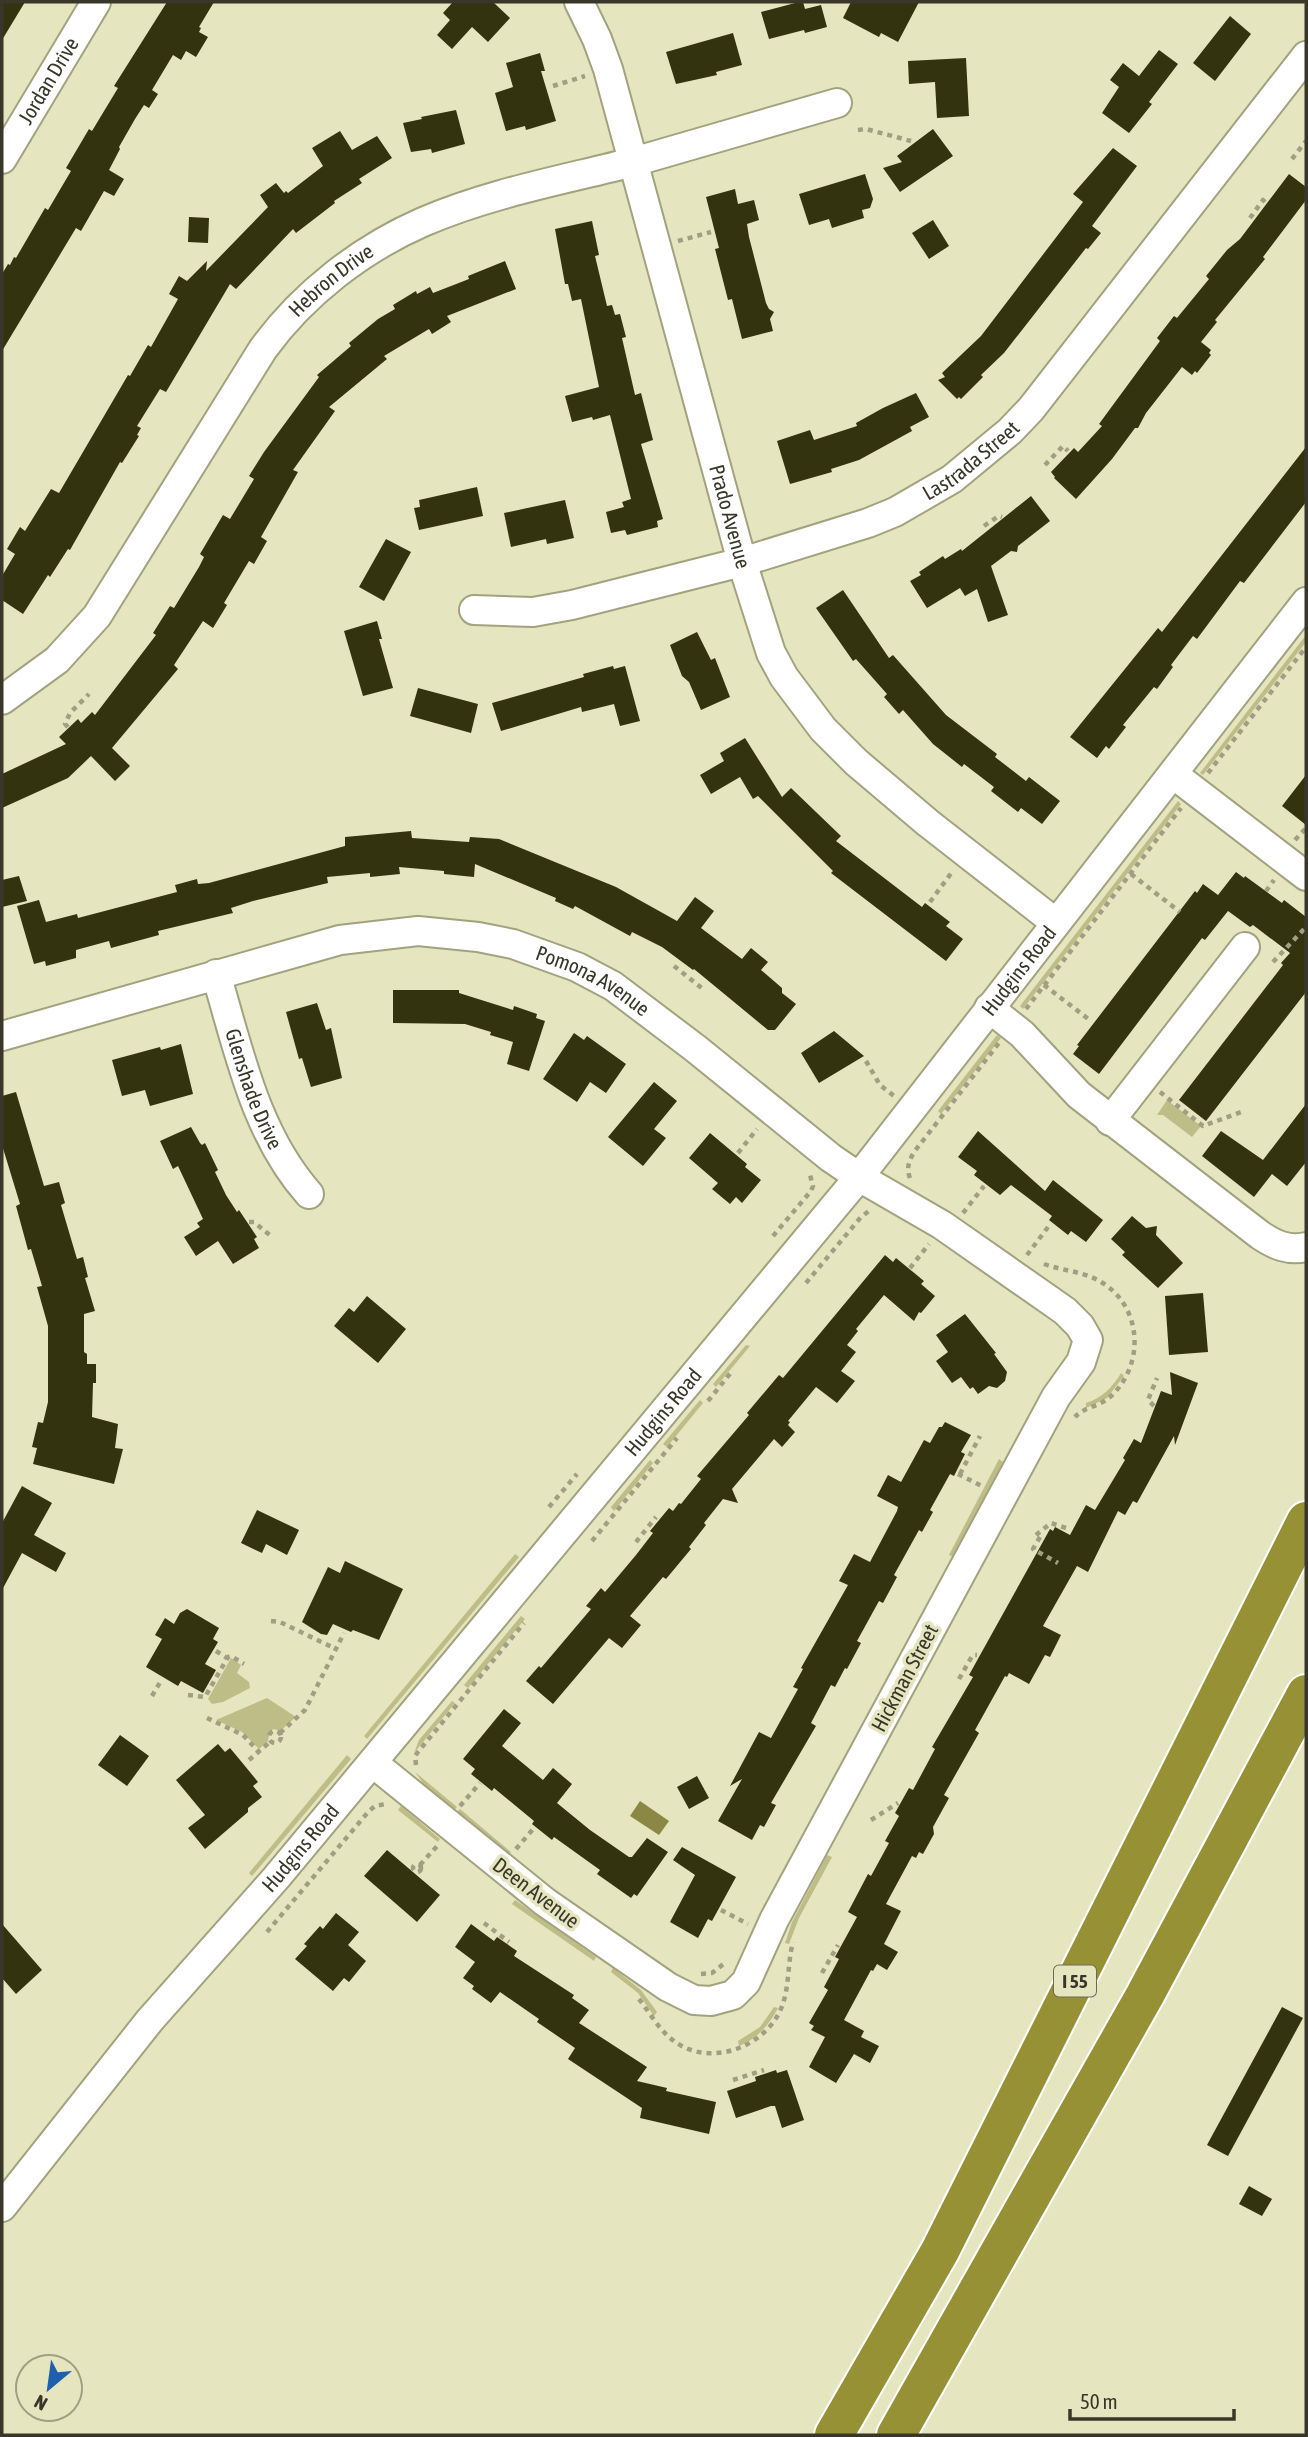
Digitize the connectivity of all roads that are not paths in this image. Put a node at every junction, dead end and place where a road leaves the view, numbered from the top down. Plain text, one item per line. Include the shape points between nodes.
1 (96, 2) edge
2 (579, 2) edge
3 (1306, 57) edge
4 (837, 103) dead end
5 (2, 159) edge
6 (634, 161) junction
7 (742, 562) junction
8 (1306, 602) edge
9 (474, 610) dead end
10 (2, 701) edge
11 (1184, 783) junction
12 (1306, 876) edge
13 (1056, 923) junction
14 (1245, 947) dead end
15 (216, 974) junction
16 (989, 1008) junction
17 (2, 1036) edge
18 (1110, 1121) junction
19 (859, 1177) junction
20 (309, 1194) dead end
21 (1306, 1247) edge
22 (1088, 1340) joint
23 (1306, 1521) edge
24 (1306, 1694) edge
25 (373, 1763) junction
26 (711, 2001) joint
27 (2, 2207) edge
28 (834, 2435) edge
29 (896, 2435) edge

1 - 5 street, Jordan Drive
2 - 6 street, Prado Avenue via 608,69
3 - 7 street, Lastrada Street via 1010,431 952,479 895,512
4 - 6 street, Hebron Drive
6 - 7 street, Prado Avenue
6 - 10 street, Hebron Drive via 477,202 421,222 358,257 313,293 262,349 96,616 57,660
7 - 9 street, Lastrada Street via 545,611
7 - 13 street, Prado Avenue via 771,653 823,729 856,762
8 - 11 street, Hudgins Road
11 - 12 street
11 - 13 street, Hudgins Road
13 - 16 street, Hudgins Road
14 - 18 street
15 - 17 street, Pomona Avenue
15 - 19 street, Pomona Avenue via 320,944 379,934 447,933 513,944 577,967 613,986
15 - 20 street, Glenshade Drive via 257,1108 277,1151
16 - 18 street
16 - 19 street, Hudgins Road
18 - 21 street via 1270,1242 1292,1249
19 - 22 street, Pomona Avenue via 957,1223 1065,1311
19 - 25 street, Hudgins Road
22 - 26 street, Hickman Street via 1081,1362 1056,1397 774,1920 746,1982 733,1995
23 - 28 highway, I 55 via 940,2250
24 - 29 highway via 1145,1995
25 - 26 street, Deen Avenue via 569,1919 674,1991
25 - 27 street, Hudgins Road via 150,2020

